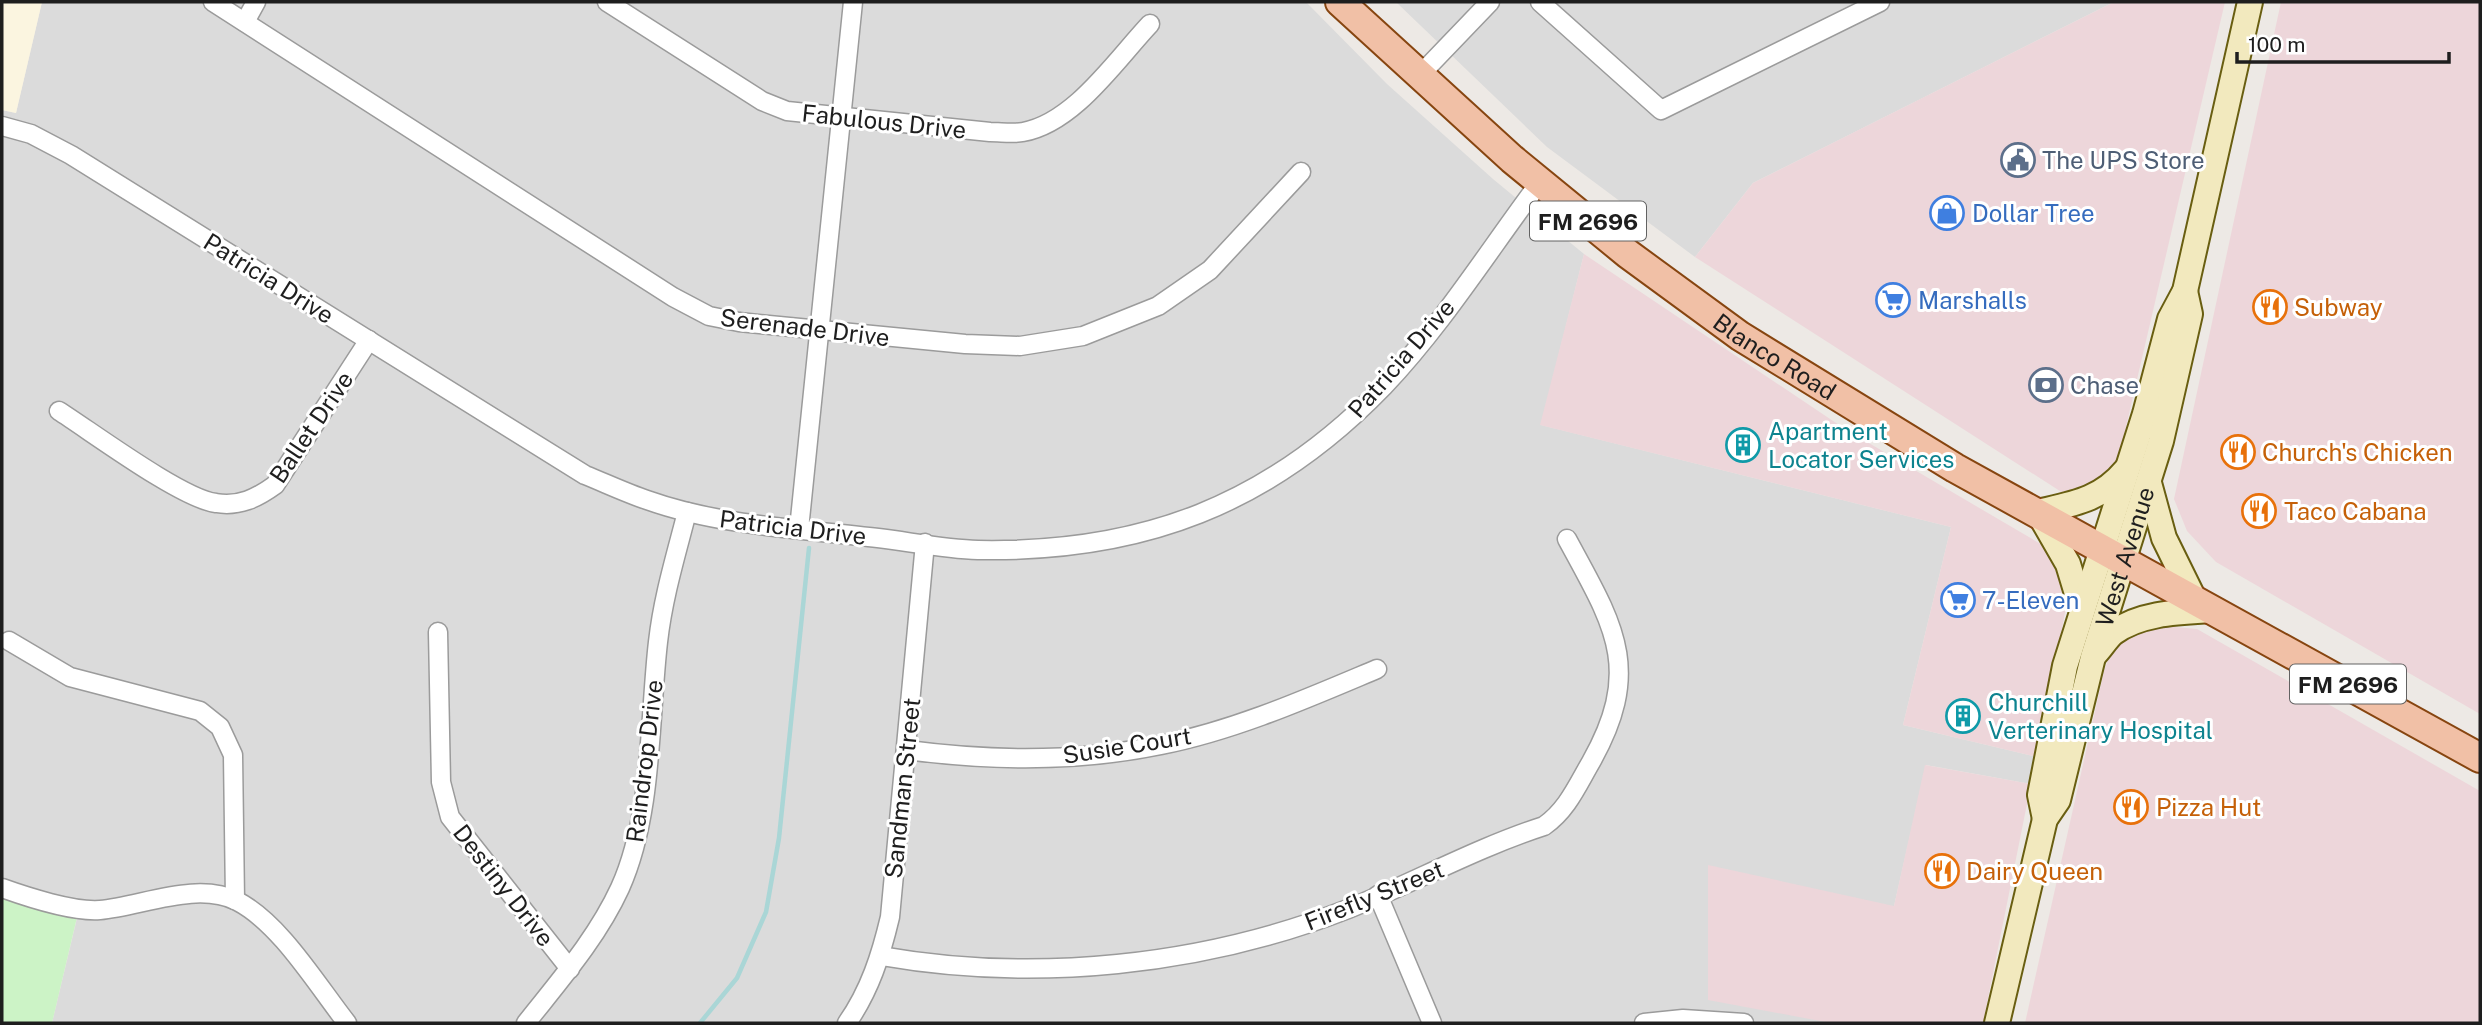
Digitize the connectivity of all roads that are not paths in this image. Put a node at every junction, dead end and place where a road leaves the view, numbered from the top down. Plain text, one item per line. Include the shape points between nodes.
1 (214, 2) edge
2 (256, 2) edge
3 (607, 2) edge
4 (853, 2) edge
5 (1340, 2) edge
6 (1490, 2) edge
7 (1540, 2) edge
8 (1880, 2) edge
9 (2250, 2) edge
10 (245, 22) junction
11 (1150, 24) dead end
12 (1419, 76) junction
13 (841, 117) junction
14 (2, 126) edge
15 (1301, 172) dead end
16 (1540, 182) junction
17 (817, 329) junction
18 (369, 340) junction
19 (59, 411) dead end
20 (2138, 474) junction
21 (687, 512) junction
22 (2038, 512) junction
23 (800, 529) junction
24 (1567, 539) dead end
25 (925, 543) junction
26 (2112, 553) junction
27 (2205, 605) junction
28 (2081, 607) junction
29 (438, 632) dead end
30 (9, 641) dead end
31 (2093, 657) junction
32 (1377, 669) dead end
33 (907, 751) junction
34 (2480, 758) edge
35 (2045, 819) junction
36 (2, 888) edge
37 (1378, 895) junction
38 (235, 900) junction
39 (881, 956) junction
40 (570, 968) junction
41 (347, 1023) edge
42 (526, 1023) edge
43 (847, 1023) edge
44 (1432, 1023) edge
45 (1644, 1023) edge
46 (1744, 1023) edge
47 (1997, 1023) edge

1 - 10 street, Serenade Drive
2 - 10 street
3 - 13 street, Fabulous Drive via 762,101 787,111
4 - 13 street
5 - 12 main road, Blanco Road / FM 2696
6 - 12 street
7 - 8 street via 1661,110
9 - 20 main road, West Avenue via 2185,291 2170,319
10 - 17 street, Serenade Drive via 673,297 709,316
11 - 13 street, Fabulous Drive via 1076,104 1042,127 990,132
12 - 16 main road, Blanco Road / FM 2696
13 - 17 street
14 - 18 street, Patricia Drive via 62,149
15 - 17 street, Serenade Drive via 1210,270 1158,306 1083,336 1020,346
16 - 22 main road, Blanco Road / FM 2696 via 1740,336
16 - 25 street, Patricia Drive via 1384,386 1312,451 1231,502 1138,535 1079,546 977,550
17 - 23 street
18 - 19 street, Ballet Drive via 275,485 257,498 236,504 214,503 186,492
18 - 21 street, Patricia Drive via 585,475
20 - 22 main road via 2099,496
20 - 26 main road, West Avenue
20 - 27 main road via 2164,538
21 - 23 street, Patricia Drive
21 - 40 street, Raindrop Drive via 658,640 638,833 620,887
22 - 26 main road, Blanco Road / FM 2696
22 - 28 main road via 2068,564
23 - 25 street, Patricia Drive
24 - 37 street, Firefly Street via 1609,618 1617,645 1618,693 1604,739 1567,805 1550,822
25 - 33 street, Sandman Street
26 - 27 main road, Blanco Road / FM 2696
26 - 28 main road, West Avenue
26 - 31 main road, West Avenue
27 - 31 main road via 2139,621 2113,633
27 - 34 main road, Blanco Road / FM 2696
28 - 35 main road, West Avenue via 2040,795
29 - 40 street, Destiny Drive via 441,782 450,817
30 - 38 street via 70,677 200,711 220,727 233,755
31 - 35 main road, West Avenue via 2058,800
32 - 33 street, Susie Court via 1241,723 1163,745 1057,757
33 - 39 street, Sandman Street via 890,917
35 - 47 main road, West Avenue
36 - 38 street via 88,910 177,896
37 - 39 street, Firefly Street via 1312,922 1223,947 1132,962 1061,968 922,963
37 - 44 street
38 - 41 street via 276,933
39 - 43 street, Sandman Street
40 - 42 street, Raindrop Drive
45 - 46 street via 1683,1019

